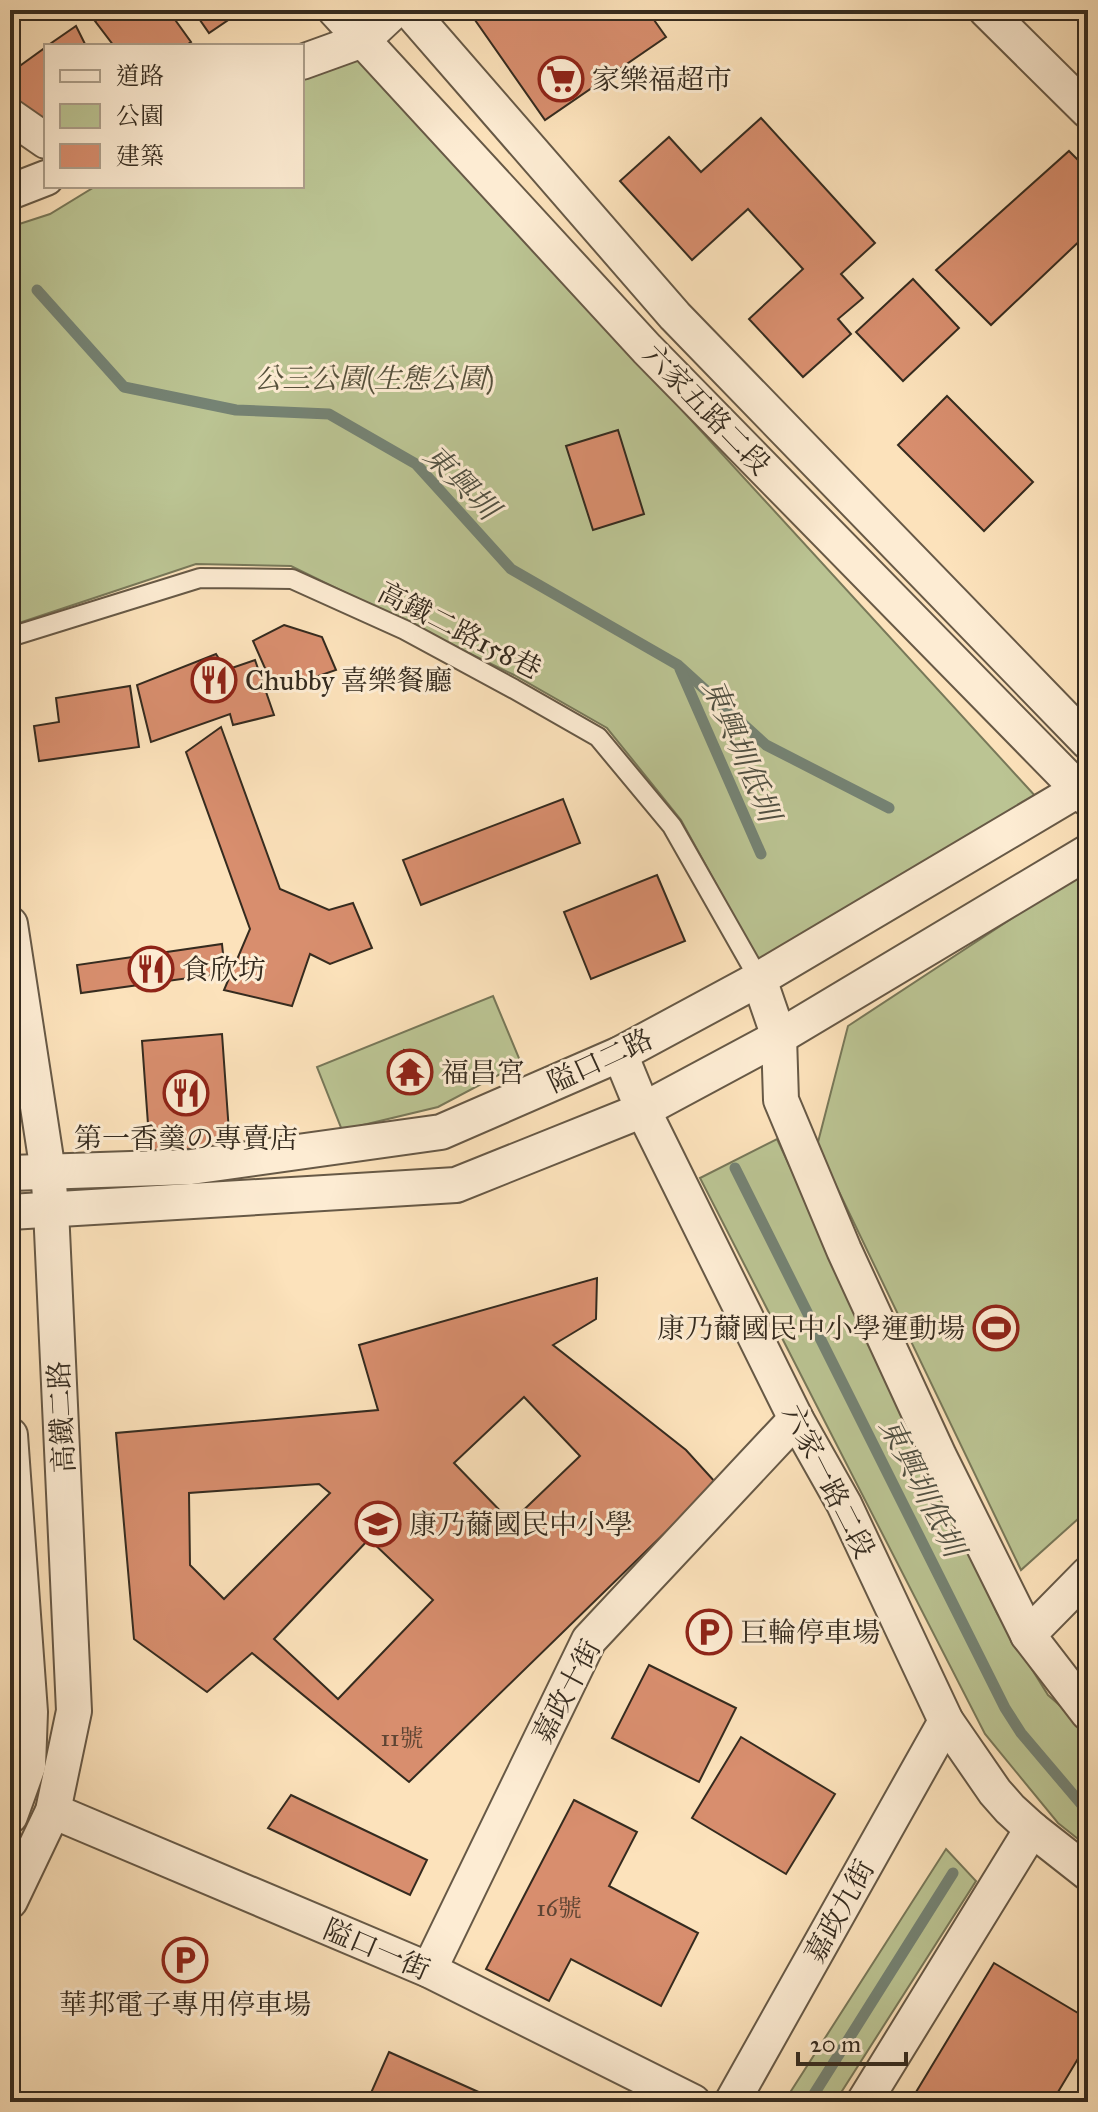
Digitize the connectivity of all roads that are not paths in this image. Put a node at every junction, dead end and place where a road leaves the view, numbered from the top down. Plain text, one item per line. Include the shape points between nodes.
1 (335, 10) edge
2 (395, 10) edge
3 (409, 10) edge
4 (986, 10) edge
5 (363, 40) junction
6 (304, 61) edge
7 (1088, 111) edge
8 (10, 116) edge
9 (44, 140) edge
10 (44, 179) edge
11 (10, 192) edge
12 (10, 637) edge
13 (1088, 742) edge
14 (1085, 791) edge
15 (1088, 852) edge
16 (10, 924) edge
17 (759, 979) junction
18 (779, 1037) junction
19 (620, 1054) junction
20 (643, 1110) junction
21 (48, 1172) junction
22 (10, 1173) edge
23 (51, 1209) junction
24 (10, 1212) edge
25 (796, 1419) junction
26 (10, 1435) edge
27 (1088, 1574) edge
28 (1028, 1635) junction
29 (1088, 1713) edge
30 (946, 1721) junction
31 (53, 1811) junction
32 (10, 1814) edge
33 (1032, 1829) junction
34 (1088, 1873) edge
35 (10, 1901) edge
36 (429, 1970) junction
37 (693, 2102) edge
38 (732, 2102) edge
39 (864, 2102) edge

1 - 5 street, 六家五路二段
2 - 5 street
3 - 13 street, 六家五路二段 via 675,316
4 - 7 street
5 - 6 street
5 - 14 street, 六家五路二段 via 647,349
8 - 9 street
10 - 11 street
12 - 17 lane, 高鐵二路158巷 via 200,578 292,579 405,630 598,737 672,826
14 - 17 street, 隘口二路
15 - 18 street
16 - 21 street, 高鐵二路
17 - 18 street
17 - 19 street, 隘口二路
18 - 20 street
18 - 28 street via 786,1113 907,1387
19 - 20 street, 六家一路二段
19 - 21 street, 隘口二路 via 441,1132 191,1167
20 - 23 street via 456,1185
20 - 25 street, 六家一路二段
21 - 22 street, 隘口二路
21 - 23 street, 高鐵二路
23 - 24 street
23 - 31 street, 高鐵二路 via 74,1711
25 - 30 street, 六家一路二段 via 844,1504
25 - 36 street, 嘉政十街 via 589,1640
26 - 32 street, 高鐵二路 via 30,1712 28,1766
27 - 28 street
28 - 29 street
30 - 33 street, 六家一路二段 via 995,1792
30 - 38 street, 嘉政九街
31 - 35 street, 高鐵二路
31 - 36 street, 隘口一街
33 - 34 street, 六家一路二段
33 - 39 street
36 - 37 street, 隘口一街

